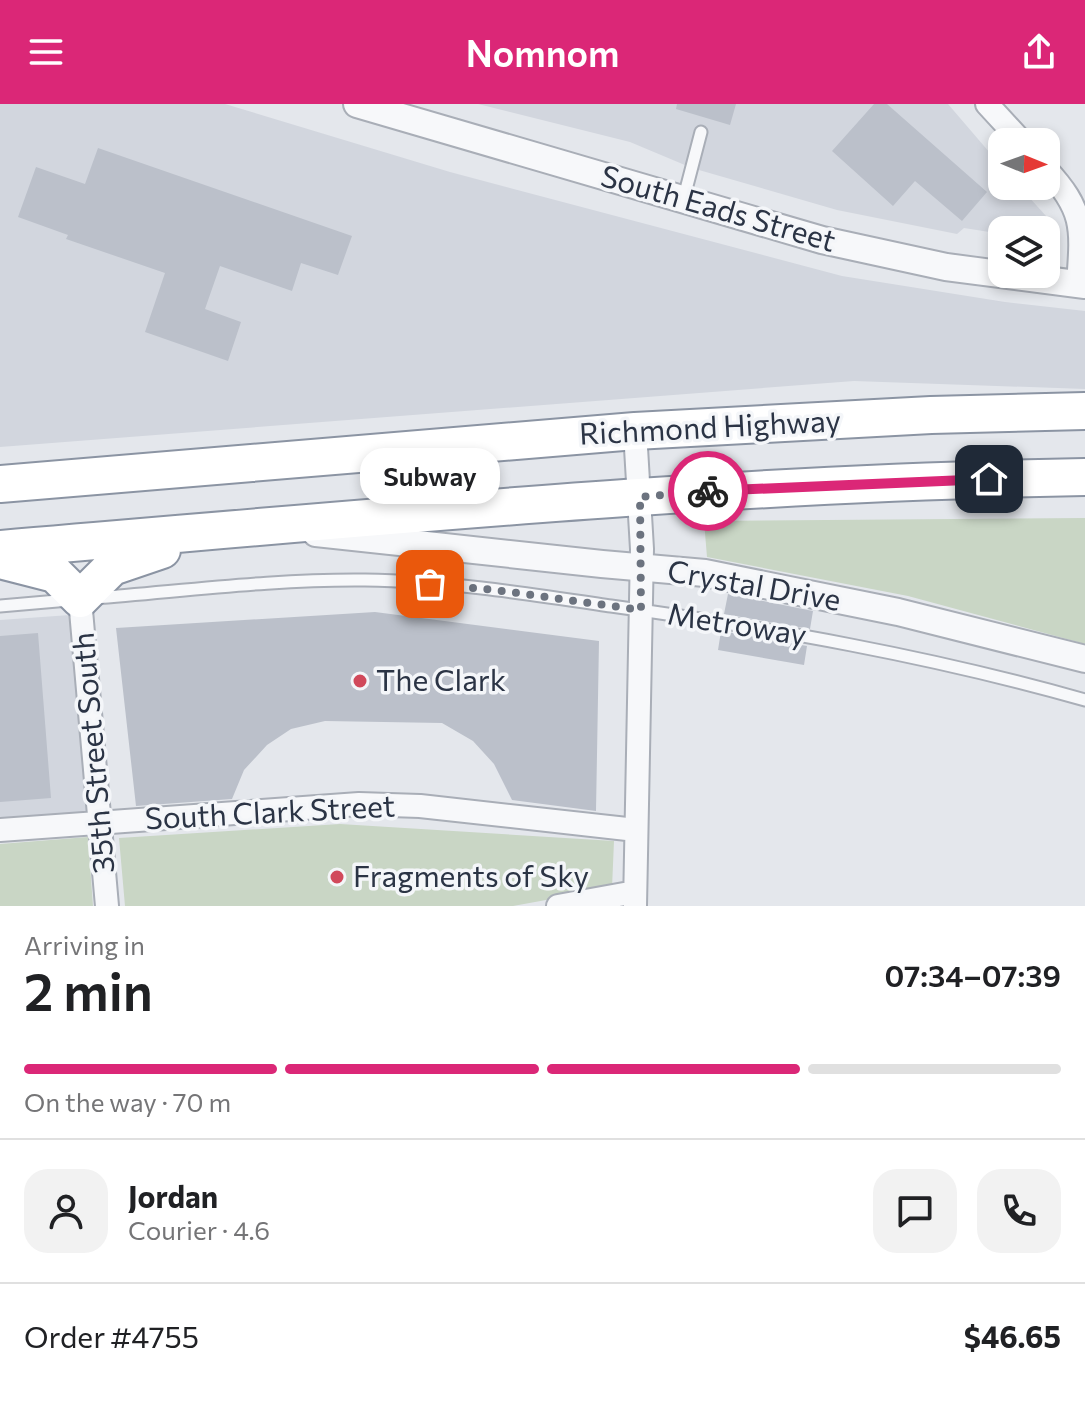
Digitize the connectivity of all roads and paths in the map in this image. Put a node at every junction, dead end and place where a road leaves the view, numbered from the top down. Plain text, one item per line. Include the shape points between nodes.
1 (357, 104) edge
2 (987, 104) edge
3 (1009, 128) edge
4 (701, 132) dead end
5 (1060, 186) edge
6 (683, 201) junction
7 (1081, 284) edge
8 (1085, 411) edge
9 (635, 431) junction
10 (1085, 477) edge
11 (0, 484) edge
12 (640, 497) junction
13 (275, 527) junction
14 (216, 532) junction
15 (0, 549) edge
16 (0, 560) edge
17 (641, 568) junction
18 (80, 599) junction
19 (0, 606) edge
20 (641, 610) junction
21 (1085, 659) edge
22 (1085, 700) edge
23 (100, 822) junction
24 (0, 830) edge
25 (636, 830) junction
26 (635, 899) edge
27 (107, 906) edge
28 (558, 906) edge

1 - 6 street, South Eads Street
2 - 3 street
4 - 6 lane
5 - 7 street via 1081,230
6 - 7 street, South Eads Street via 908,260
8 - 9 highway, Richmond Highway
9 - 11 highway, Richmond Highway
9 - 12 street
10 - 12 highway
12 - 13 highway
12 - 17 street
13 - 14 highway
13 - 17 street, Crystal Drive
14 - 15 highway
14 - 18 highway via 112,567
16 - 18 highway via 55,574
17 - 20 street
17 - 21 street, Crystal Drive via 705,573 811,594
18 - 19 lane, Metroway
18 - 20 lane, Metroway via 367,580
18 - 23 street, 35th Street South
20 - 22 lane, Metroway via 847,643
20 - 25 street
23 - 24 street, South Clark Street
23 - 25 street, South Clark Street via 359,804
23 - 27 street, 35th Street South
25 - 26 street
26 - 28 street

